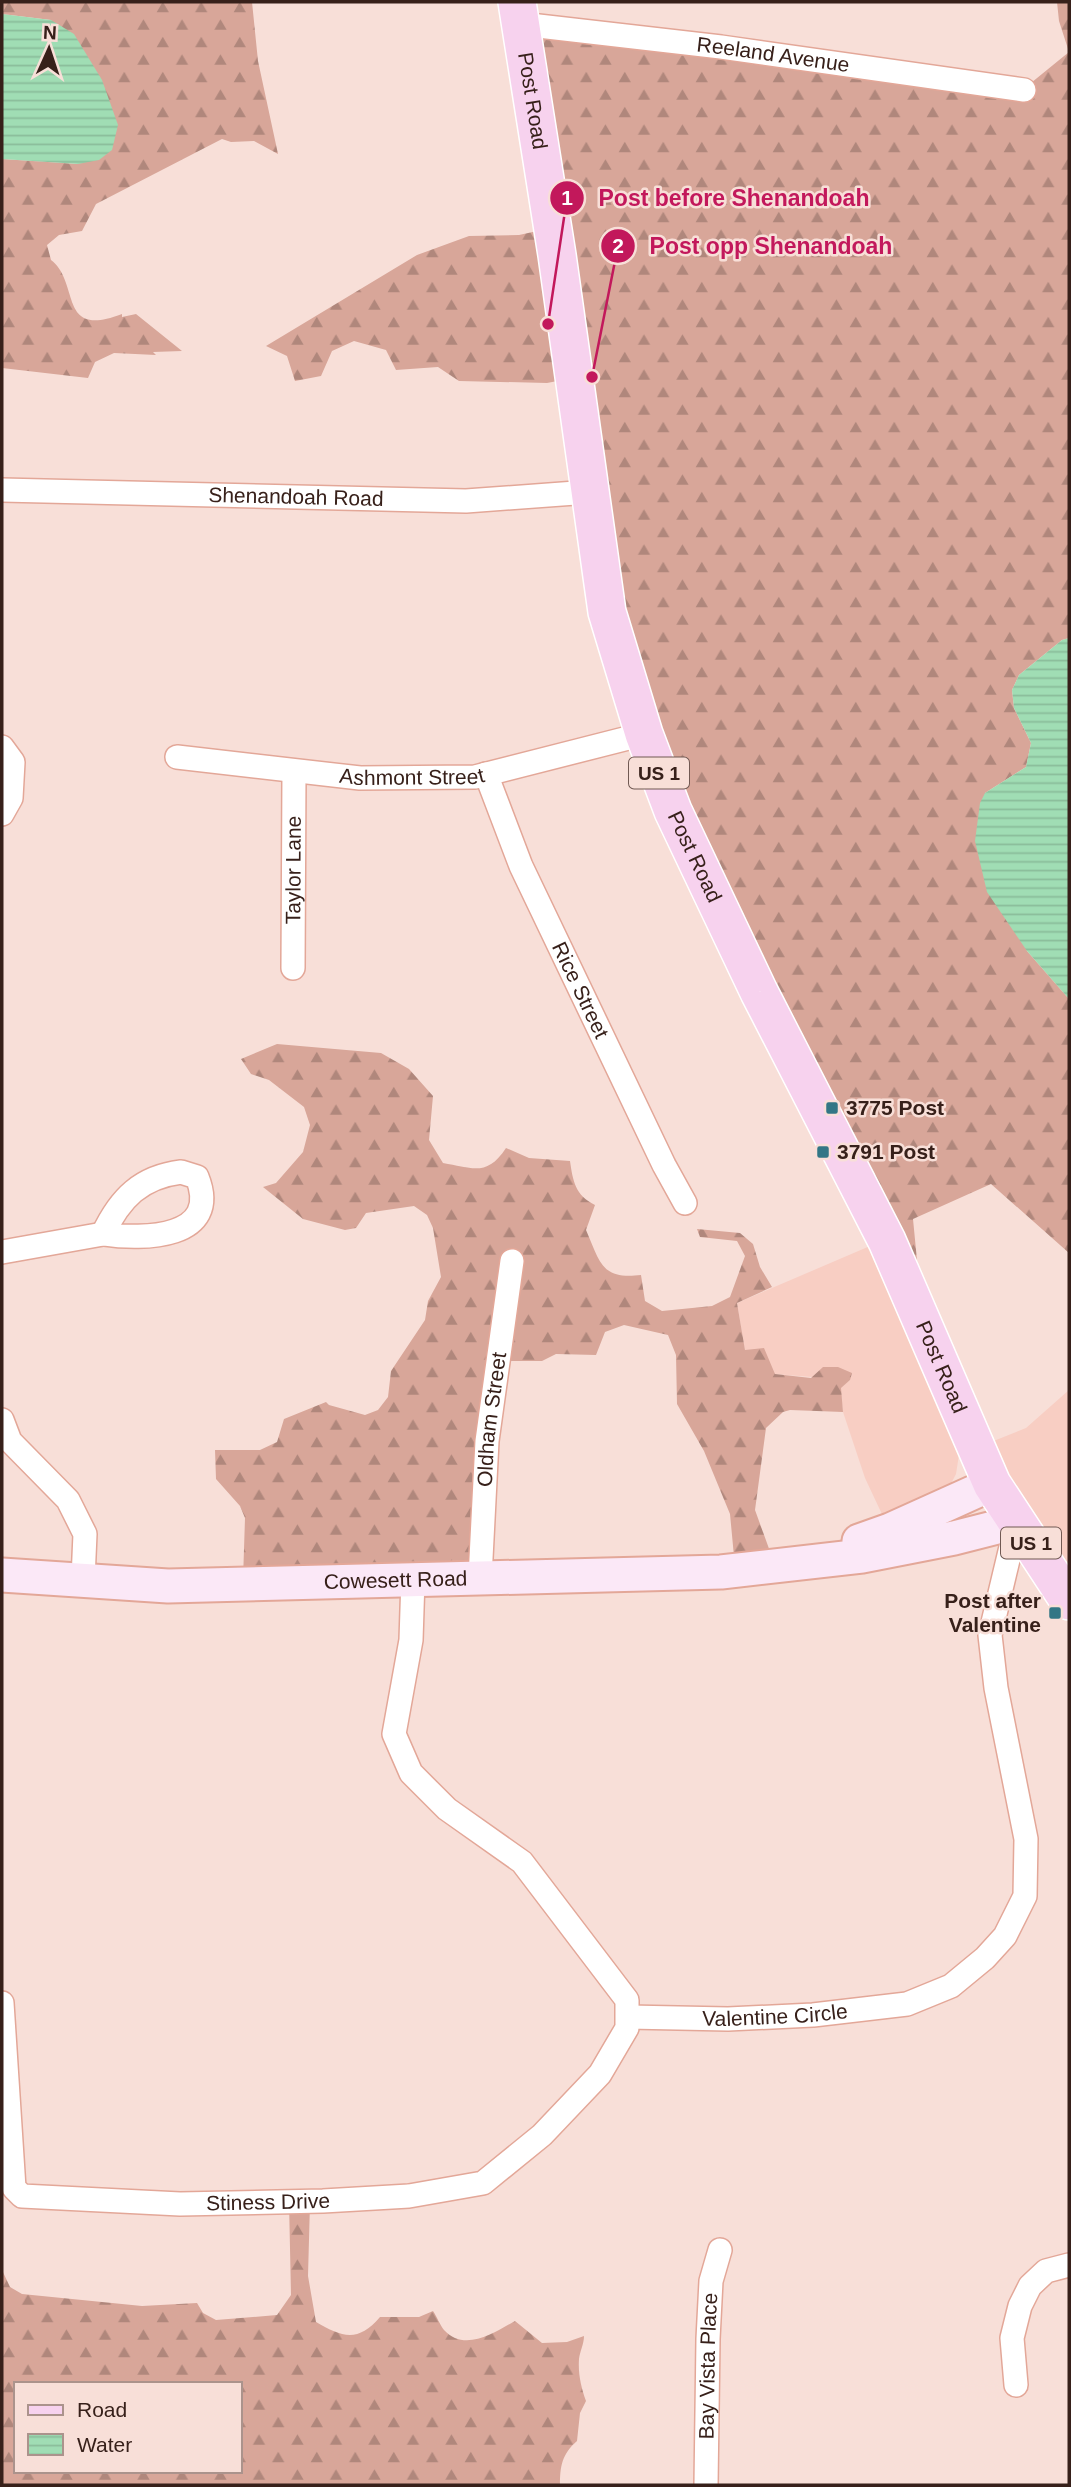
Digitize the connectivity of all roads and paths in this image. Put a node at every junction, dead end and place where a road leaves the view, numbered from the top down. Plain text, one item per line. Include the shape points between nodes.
1 (519, 13) edge
2 (1024, 90) dead end
3 (2, 490) edge
4 (589, 492) junction
5 (644, 734) junction
6 (2, 747) edge
7 (177, 757) dead end
8 (294, 772) junction
9 (486, 774) junction
10 (2, 814) edge
11 (293, 968) dead end
12 (685, 1203) dead end
13 (103, 1234) dead end
14 (2, 1252) edge
15 (512, 1261) dead end
16 (2, 1420) edge
17 (992, 1484) junction
18 (1017, 1522) junction
19 (788, 1566) junction
20 (2, 1575) edge
21 (480, 1577) junction
22 (83, 1579) junction
23 (413, 1579) junction
24 (1069, 1601) edge
25 (2, 2003) edge
26 (628, 2017) junction
27 (720, 2250) dead end
28 (1069, 2265) edge
29 (1016, 2385) dead end
30 (706, 2485) edge

1 - 2 street, Reeland Avenue
1 - 4 main road, Post Road / US 1
3 - 4 street, Shenandoah Road via 466,501
4 - 5 main road, Post Road / US 1 via 607,612
5 - 9 street, Ashmont Street
5 - 17 main road, Post Road / US 1 via 673,811 759,992 887,1241
6 - 10 street via 13,762 12,798
7 - 8 street, Ashmont Street
8 - 9 street, Ashmont Street via 360,778
8 - 11 street, Taylor Lane
9 - 12 street, Rice Street via 520,866
13 - 14 street
15 - 21 street, Oldham Street via 487,1441
16 - 22 street via 10,1441 68,1500 85,1534
17 - 18 main road, Post Road / US 1
17 - 19 main road, Cowesett Road via 890,1530
18 - 19 main road, Cowesett Road via 862,1556
18 - 24 main road, Post Road / US 1
18 - 26 street, Valentine Circle via 990,1634 1026,1839 1025,1896 1005,1936 951,1986 908,2004 728,2019
19 - 21 main road, Cowesett Road via 720,1572
20 - 22 main road, Cowesett Road
21 - 23 main road, Cowesett Road
22 - 23 main road, Cowesett Road via 168,1586
23 - 26 street via 411,1640 394,1734 411,1773 447,1809 522,1862 608,1973 626,2000
25 - 26 street, Stiness Drive via 14,2188 22,2196 180,2204 409,2196 483,2183 542,2135 600,2074 627,2028
27 - 30 street, Bay Vista Place via 711,2281
28 - 29 street via 1046,2272 1020,2306 1012,2338

